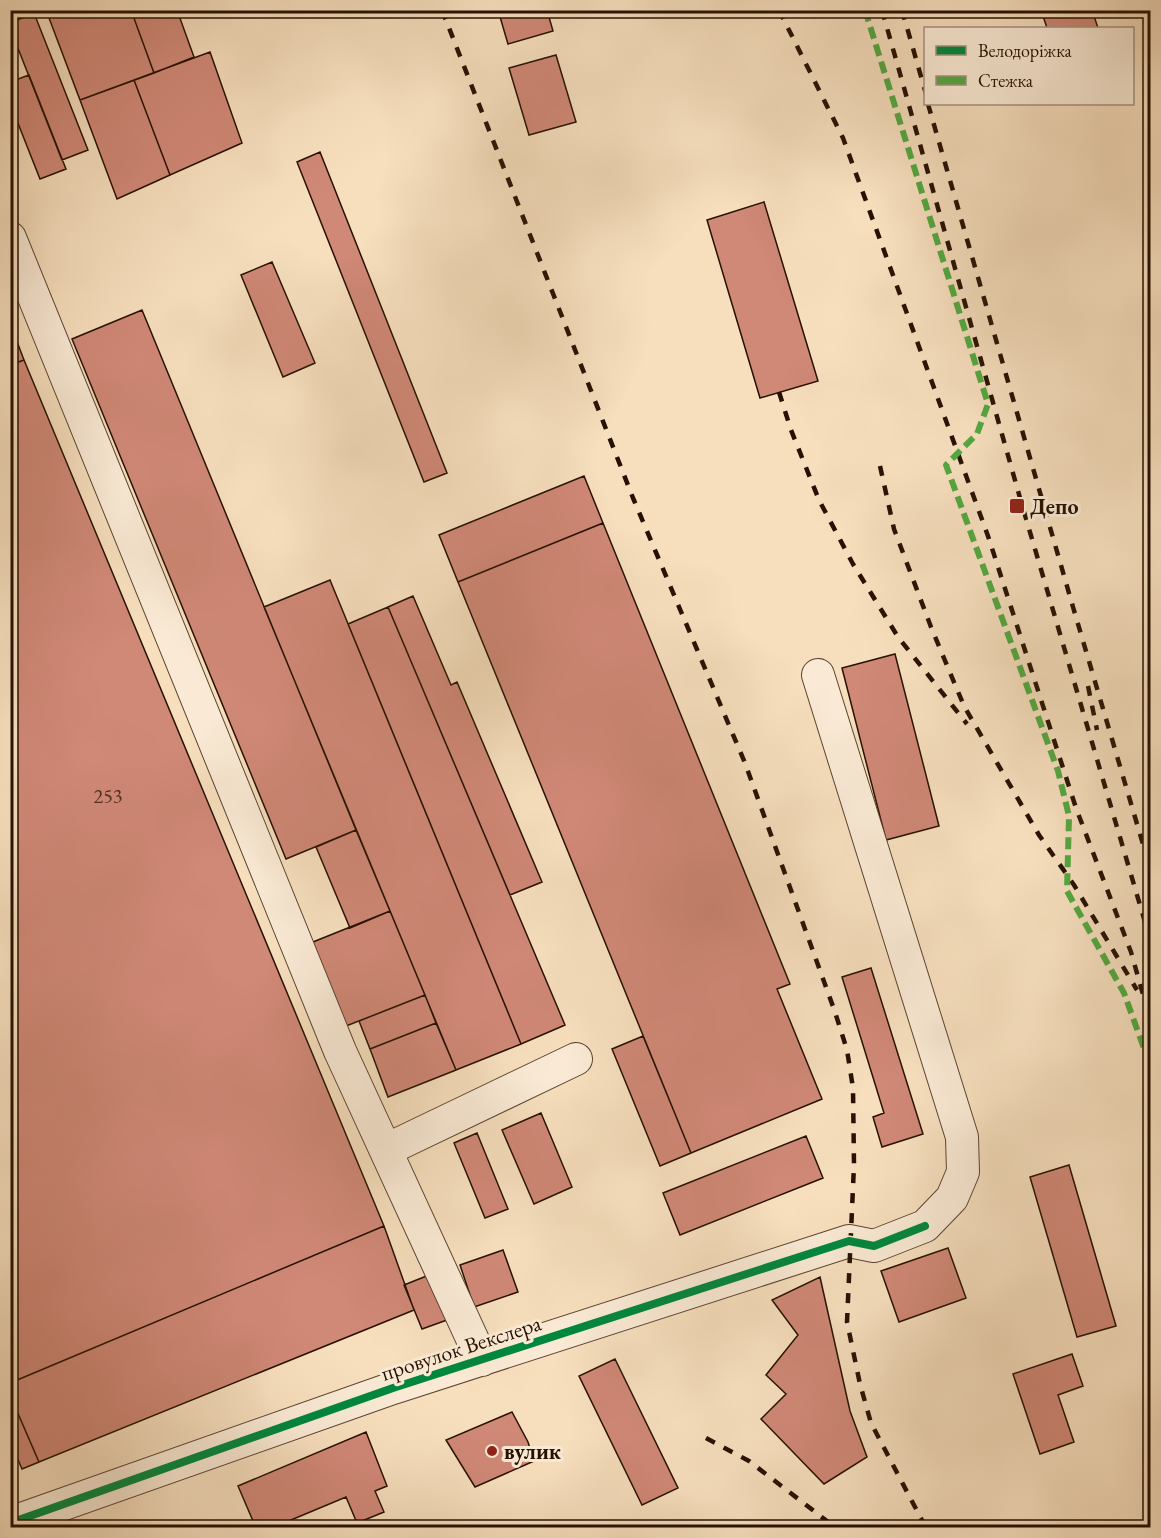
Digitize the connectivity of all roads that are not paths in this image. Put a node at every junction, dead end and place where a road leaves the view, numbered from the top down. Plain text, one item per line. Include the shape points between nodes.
1 (10, 238) edge
2 (818, 675) dead end
3 (576, 1059) dead end
4 (386, 1150) junction
5 (482, 1360) junction
6 (10, 1523) edge

1 - 4 street via 340,1050
2 - 5 street, провулок Векслера via 962,1137 963,1172 952,1198 925,1226 874,1246 849,1241
3 - 4 street
4 - 5 street
5 - 6 street, провулок Векслера

